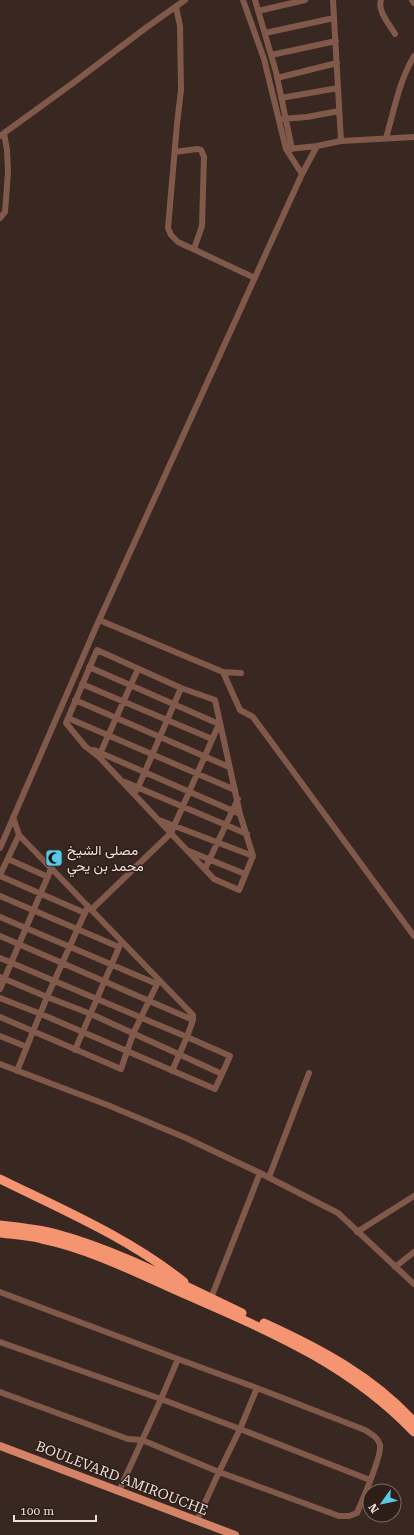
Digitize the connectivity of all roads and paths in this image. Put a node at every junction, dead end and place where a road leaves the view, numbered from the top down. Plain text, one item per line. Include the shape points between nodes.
1 (186, 0) edge
2 (242, 0) edge
3 (255, 0) edge
4 (305, 0) edge
5 (334, 0) edge
6 (381, 0) edge
7 (412, 0) edge
8 (414, 3) edge
9 (176, 7) junction
10 (258, 11) junction
11 (334, 18) junction
12 (265, 33) junction
13 (395, 34) dead end
14 (336, 41) junction
15 (271, 55) junction
16 (414, 56) edge
17 (337, 63) junction
18 (277, 78) junction
19 (338, 88) junction
20 (281, 98) junction
21 (339, 111) junction
22 (278, 119) junction
23 (286, 119) junction
24 (2, 134) edge
25 (414, 137) edge
26 (386, 138) junction
27 (341, 141) junction
28 (317, 146) junction
29 (289, 149) junction
30 (175, 152) junction
31 (302, 174) junction
32 (0, 218) edge
33 (194, 250) junction
34 (255, 278) junction
35 (99, 620) junction
36 (89, 667) junction
37 (138, 669) junction
38 (223, 672) junction
39 (241, 673) dead end
40 (82, 684) junction
41 (131, 686) junction
42 (181, 688) junction
43 (75, 700) junction
44 (123, 702) junction
45 (174, 705) junction
46 (68, 718) junction
47 (116, 718) junction
48 (167, 720) junction
49 (219, 724) junction
50 (108, 736) junction
51 (160, 737) junction
52 (212, 739) junction
53 (100, 755) junction
54 (153, 755) junction
55 (204, 756) junction
56 (229, 766) junction
57 (145, 772) junction
58 (197, 774) junction
59 (121, 781) junction
60 (138, 788) junction
61 (235, 790) junction
62 (189, 792) junction
63 (135, 795) junction
64 (238, 799) junction
65 (182, 806) junction
66 (232, 810) junction
67 (240, 814) junction
68 (13, 817) junction
69 (158, 819) junction
70 (226, 825) junction
71 (174, 826) junction
72 (171, 833) junction
73 (247, 834) junction
74 (19, 835) junction
75 (217, 842) junction
76 (0, 848) edge
77 (188, 851) junction
78 (253, 856) junction
79 (8, 859) junction
80 (209, 859) junction
81 (52, 869) junction
82 (205, 869) junction
83 (245, 874) junction
84 (0, 875) edge
85 (48, 877) junction
86 (41, 894) junction
87 (0, 896) edge
88 (89, 908) junction
89 (34, 910) junction
90 (85, 913) junction
91 (0, 917) edge
92 (26, 929) junction
93 (78, 929) junction
94 (0, 936) edge
95 (414, 936) edge
96 (19, 944) junction
97 (120, 944) junction
98 (70, 947) junction
99 (0, 958) edge
100 (12, 963) junction
101 (62, 963) junction
102 (112, 965) junction
103 (2, 978) edge
104 (55, 981) junction
105 (105, 982) junction
106 (158, 982) junction
107 (0, 989) edge
108 (48, 997) junction
109 (0, 998) edge
110 (98, 1000) junction
111 (149, 1001) junction
112 (41, 1014) junction
113 (91, 1014) junction
114 (0, 1017) edge
115 (141, 1018) junction
116 (193, 1020) junction
117 (34, 1031) junction
118 (83, 1032) junction
119 (133, 1034) junction
120 (0, 1036) edge
121 (187, 1037) junction
122 (27, 1048) junction
123 (75, 1050) junction
124 (128, 1051) junction
125 (178, 1054) junction
126 (0, 1064) edge
127 (18, 1071) junction
128 (172, 1071) junction
129 (309, 1073) dead end
130 (222, 1074) junction
131 (260, 1173) junction
132 (269, 1177) junction
133 (2, 1182) edge
134 (414, 1197) edge
135 (0, 1225) edge
136 (357, 1232) junction
137 (0, 1234) edge
138 (414, 1252) edge
139 (395, 1267) junction
140 (414, 1284) edge
141 (0, 1292) edge
142 (196, 1292) junction
143 (211, 1298) junction
144 (0, 1342) edge
145 (178, 1359) junction
146 (257, 1388) junction
147 (0, 1392) edge
148 (161, 1399) junction
149 (414, 1422) edge
150 (240, 1429) junction
151 (414, 1432) edge
152 (142, 1440) junction
153 (0, 1446) edge
154 (219, 1472) junction
155 (370, 1480) junction
156 (119, 1491) junction
157 (197, 1520) junction
158 (235, 1535) edge

1 - 9 street
2 - 22 street via 264,59
3 - 10 street
4 - 10 street
5 - 11 street
6 - 13 street via 379,4
7 - 8 street
9 - 24 street
9 - 30 street via 182,47
10 - 12 street
11 - 12 street
11 - 14 street
12 - 15 street
14 - 15 street
14 - 17 street
15 - 18 street
16 - 26 street via 403,78
17 - 18 street
17 - 19 street
18 - 20 street
19 - 20 street
19 - 21 street
20 - 23 street
21 - 23 street
21 - 27 street
22 - 23 street
22 - 29 street
23 - 29 street
24 - 32 street via 8,150 8,172 5,212
25 - 26 street
26 - 27 street
27 - 28 street
28 - 29 street
28 - 31 street
29 - 31 street
30 - 33 street via 168,228 178,242
30 - 33 street via 197,149 201,150 204,157 202,226
31 - 34 street
33 - 34 street
34 - 35 street
35 - 38 street
35 - 68 street
36 - 37 street via 97,650
36 - 40 street
36 - 41 street
37 - 41 street
37 - 42 street
38 - 39 street
38 - 95 street via 240,710 253,717
40 - 43 street
40 - 44 street
41 - 44 street
41 - 45 street
42 - 45 street
42 - 49 street via 215,700
43 - 46 street
43 - 47 street
44 - 47 street
44 - 48 street
45 - 48 street
45 - 49 street
46 - 50 street
46 - 53 street via 66,723 85,746
47 - 50 street
47 - 51 street
48 - 51 street
48 - 52 street
49 - 52 street
49 - 56 street
50 - 53 street
50 - 54 street
51 - 54 street
51 - 55 street
52 - 55 street
53 - 57 street
53 - 59 street
54 - 57 street
54 - 58 street
55 - 56 street
55 - 58 street
56 - 61 street
57 - 60 street
57 - 62 street
58 - 61 street
58 - 62 street
59 - 60 street
59 - 63 street
60 - 63 street
60 - 65 street
61 - 64 street
62 - 65 street
62 - 66 street
63 - 69 street
64 - 66 street
64 - 67 street
65 - 70 street
65 - 71 street
66 - 67 street
66 - 70 street
67 - 73 street
68 - 74 street
68 - 76 street
69 - 71 street
69 - 72 street
70 - 73 street
70 - 75 street
71 - 72 street
71 - 75 street
72 - 77 street
72 - 88 street
73 - 78 street
74 - 79 street
74 - 81 street
75 - 78 street
75 - 80 street
77 - 80 street
77 - 82 street
78 - 83 street
79 - 84 street
79 - 85 street
80 - 82 street
80 - 83 street
81 - 85 street
81 - 88 street
82 - 83 street via 214,879 239,890
84 - 86 street
85 - 86 street
86 - 89 street
86 - 90 street
87 - 89 street
88 - 90 street
88 - 97 street
89 - 92 street
89 - 93 street
90 - 93 street
91 - 92 street
92 - 96 street
92 - 98 street
93 - 97 street
93 - 98 street
94 - 96 street
96 - 100 street
96 - 101 street
97 - 102 street
97 - 106 street
98 - 101 street
98 - 102 street
99 - 100 street
100 - 103 street
100 - 104 street
101 - 104 street
101 - 105 street
102 - 105 street
102 - 106 street
103 - 107 street
103 - 108 street
104 - 108 street
104 - 110 street
105 - 110 street
105 - 111 street
106 - 111 street
106 - 116 street via 193,1015
108 - 112 street
108 - 113 street
109 - 112 street
110 - 113 street
110 - 115 street
111 - 115 street
111 - 116 street
112 - 117 street
112 - 118 street
113 - 118 street
113 - 119 street
114 - 117 street
115 - 119 street
115 - 121 street
116 - 121 street
117 - 122 street
117 - 123 street
118 - 123 street
118 - 124 street
119 - 124 street
119 - 125 street
120 - 122 street
121 - 125 street
121 - 130 street via 230,1056
122 - 127 street
123 - 124 street via 120,1069
124 - 128 street
125 - 128 street
125 - 130 street
126 - 127 street
127 - 131 street via 186,1138
128 - 130 street via 215,1089
129 - 132 street
131 - 132 street
131 - 143 street
132 - 136 street via 338,1213
133 - 142 highway via 91,1223 164,1268
134 - 136 street
135 - 142 highway via 56,1234 104,1250
136 - 139 street
137 - 151 highway via 41,1238 75,1248 249,1322 334,1366 366,1389
138 - 139 street
139 - 140 street
141 - 145 street
142 - 143 highway
143 - 149 highway via 305,1342 341,1363 378,1388
144 - 148 street
145 - 146 street
145 - 148 street
146 - 150 street
146 - 155 street via 375,1436 380,1450
147 - 152 street via 128,1439
148 - 150 street
148 - 152 street
150 - 154 street
150 - 155 street
152 - 154 street
152 - 156 street
153 - 156 main road, BOULEVARD AMIROUCHE
154 - 155 street via 339,1516 357,1513
154 - 157 street
156 - 157 main road, BOULEVARD AMIROUCHE
157 - 158 main road, BOULEVARD AMIROUCHE

